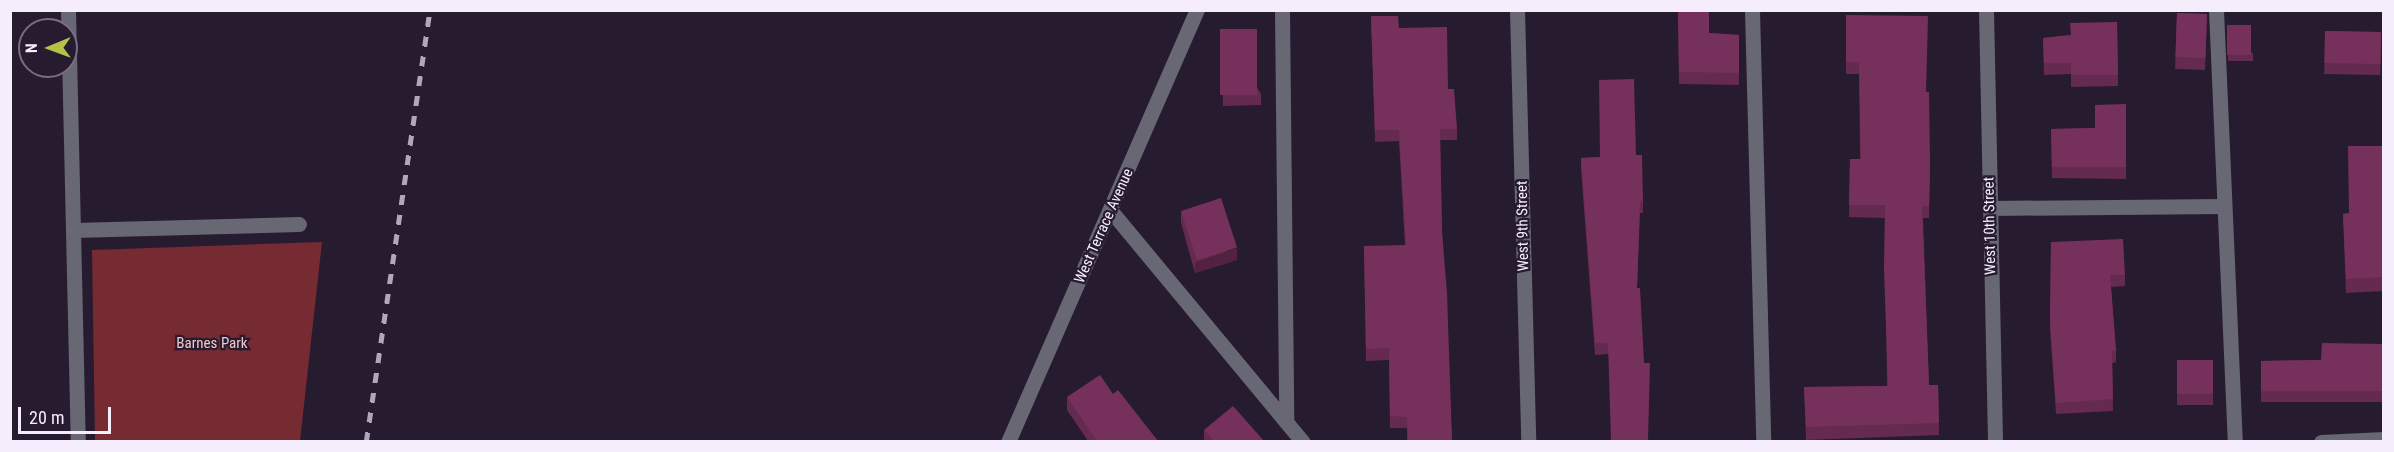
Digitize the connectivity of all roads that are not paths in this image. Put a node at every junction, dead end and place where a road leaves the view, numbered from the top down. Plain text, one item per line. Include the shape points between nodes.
1 (68, 10) edge
2 (1197, 10) edge
3 (1282, 10) edge
4 (1517, 10) edge
5 (1752, 10) edge
6 (1986, 10) edge
7 (2216, 10) edge
8 (2224, 206) junction
9 (1990, 208) junction
10 (1111, 211) junction
11 (299, 224) dead end
12 (73, 230) junction
13 (1286, 422) junction
14 (2384, 439) edge
15 (78, 441) edge
16 (1008, 441) edge
17 (1303, 441) edge
18 (1528, 441) edge
19 (1763, 441) edge
20 (1995, 441) edge
21 (2235, 441) edge
22 (2321, 441) edge

1 - 12 street
2 - 10 street, West Terrace Avenue
3 - 13 street
4 - 18 street, West 9th Street
5 - 19 street
6 - 9 street, West 10th Street
7 - 8 street
8 - 9 street
8 - 21 street
9 - 20 street, West 10th Street
10 - 13 street
10 - 16 street, West Terrace Avenue
11 - 12 street
12 - 15 street
13 - 17 street
14 - 22 street

